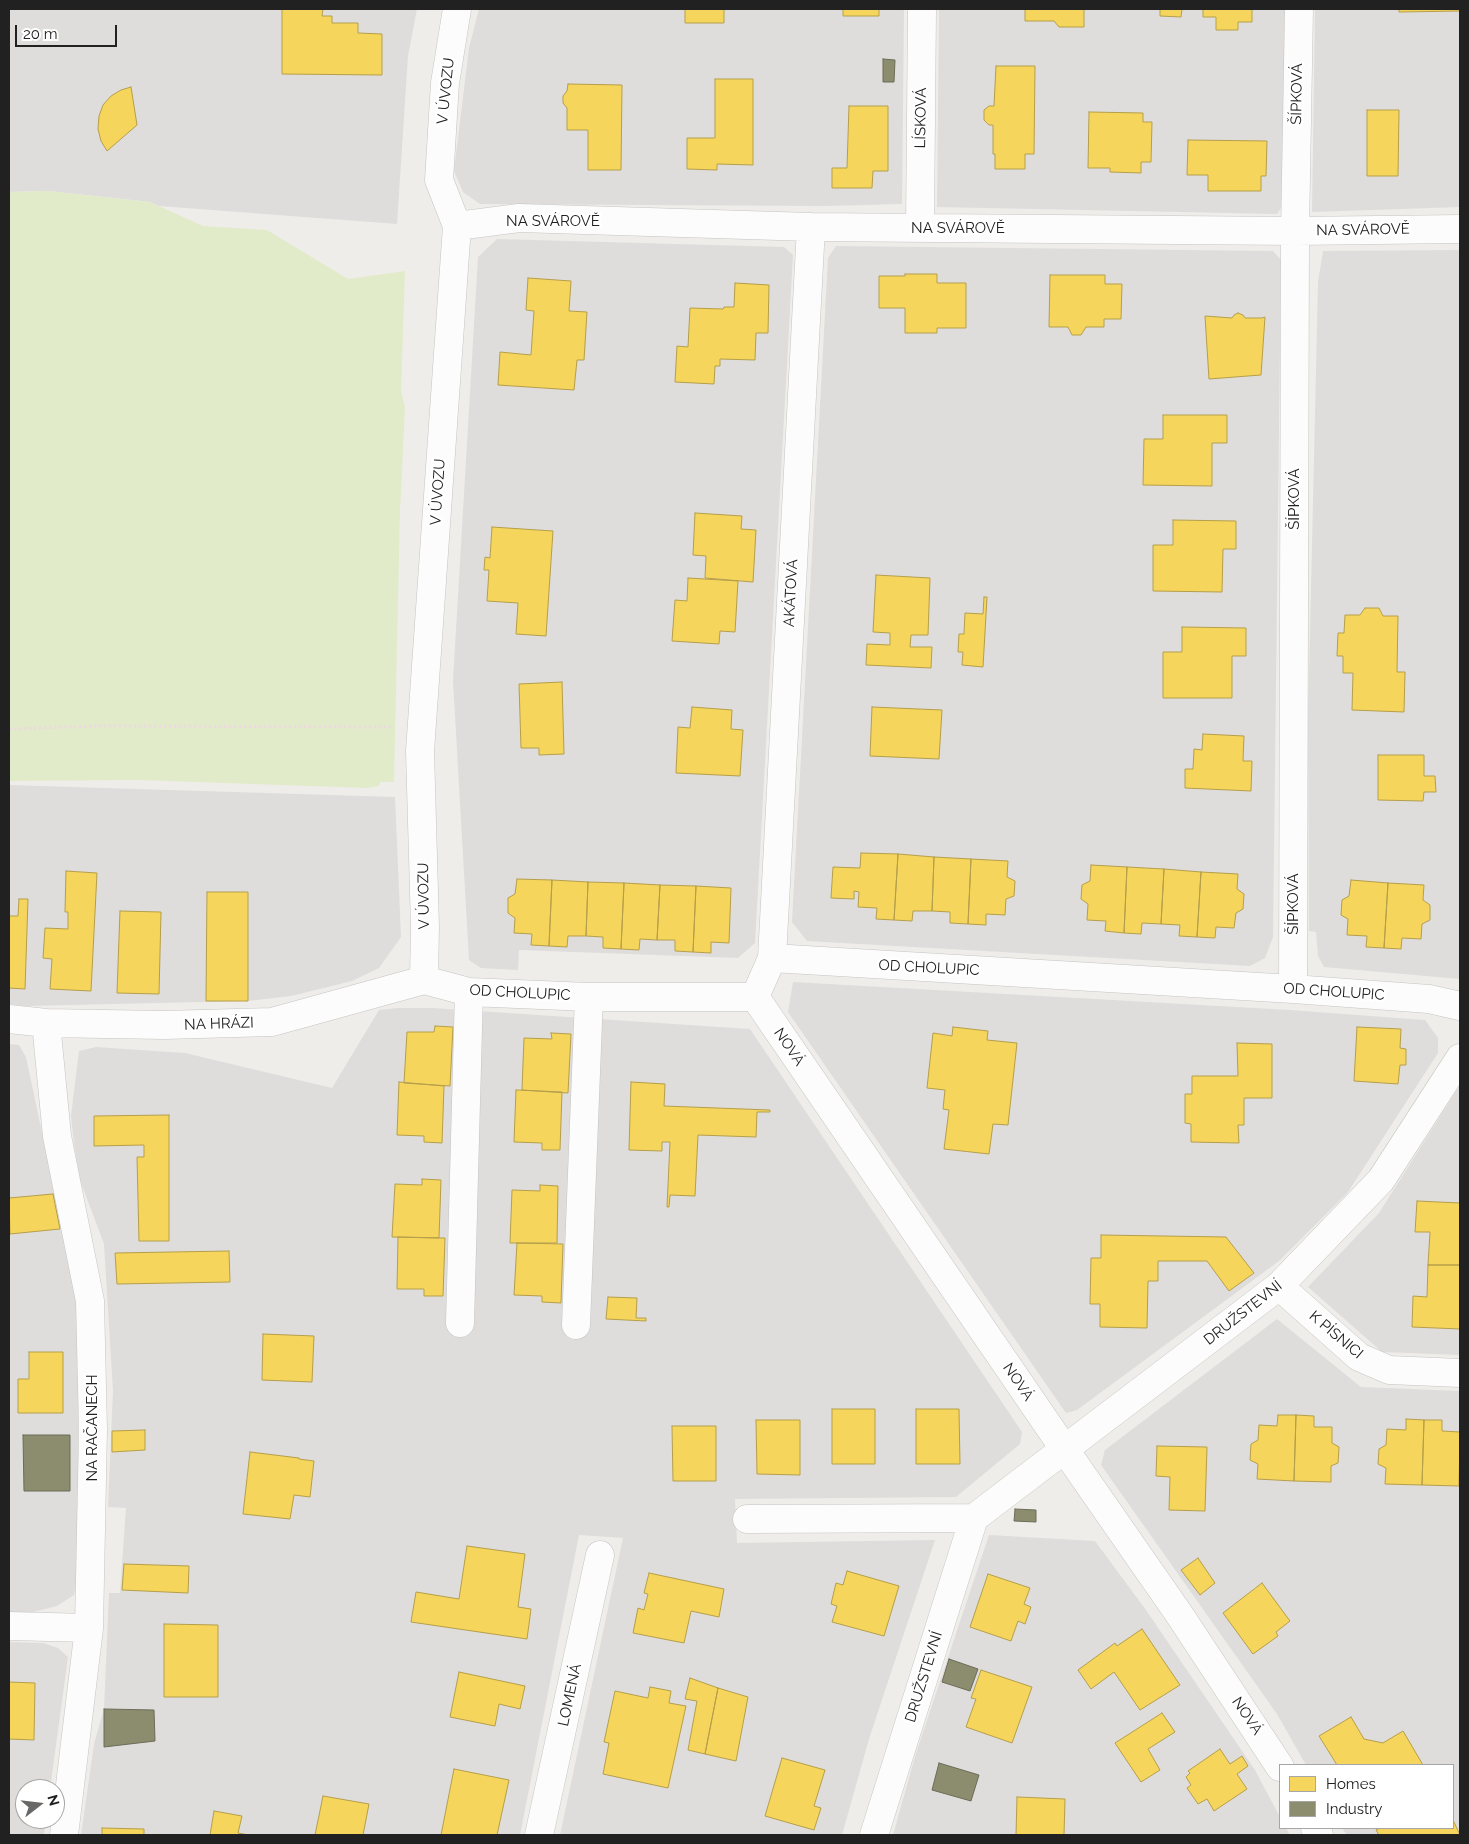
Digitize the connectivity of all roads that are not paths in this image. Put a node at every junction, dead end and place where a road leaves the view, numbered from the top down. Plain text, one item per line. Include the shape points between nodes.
1 (457, 9) edge
2 (922, 9) edge
3 (1299, 9) edge
4 (457, 226) junction
5 (811, 227) junction
6 (920, 227) junction
7 (1460, 229) edge
8 (1295, 231) junction
9 (772, 958) junction
10 (424, 980) junction
11 (1293, 989) junction
12 (469, 992) junction
13 (590, 997) junction
14 (755, 997) junction
15 (1460, 1006) edge
16 (9, 1019) edge
17 (46, 1022) junction
18 (1460, 1058) edge
19 (1279, 1286) junction
20 (460, 1323) dead end
21 (576, 1325) dead end
22 (1460, 1373) edge
23 (1065, 1450) junction
24 (974, 1518) junction
25 (747, 1519) dead end
26 (600, 1555) dead end
27 (9, 1626) edge
28 (89, 1628) junction
29 (1279, 1765) edge
30 (64, 1835) edge
31 (539, 1835) edge
32 (874, 1835) edge

1 - 4 street, V ÚVOZU via 445,83 439,180
2 - 6 street, LÍSKOVÁ
3 - 8 street, ŠÍPKOVÁ
4 - 5 street, NA SVÁROVĚ via 519,218
4 - 10 street, V ÚVOZU via 420,751
5 - 6 street, NA SVÁROVĚ
5 - 9 street, AKÁTOVÁ
6 - 8 street, NA SVÁROVĚ
7 - 8 street, NA SVÁROVĚ
8 - 11 street, ŠÍPKOVÁ
9 - 11 street, OD CHOLUPIC
9 - 14 street
10 - 12 street, OD CHOLUPIC
10 - 17 street, NA HRÁZI via 272,1022 164,1025
11 - 15 street, OD CHOLUPIC via 1429,999
12 - 13 street, OD CHOLUPIC
12 - 20 street
13 - 14 street, OD CHOLUPIC
13 - 21 street
14 - 23 street, NOVÁ
16 - 17 street, NA HRÁZI
17 - 28 street, NA RAČANECH via 58,1136 90,1301 93,1429
18 - 19 street, DRUŽSTEVNÍ via 1381,1180
19 - 22 street, K PÍSNICI via 1359,1358 1389,1370
19 - 23 street, DRUŽSTEVNÍ
23 - 24 street, DRUŽSTEVNÍ
23 - 29 street, NOVÁ
24 - 25 street
24 - 32 street, DRUŽSTEVNÍ
26 - 31 street, LOMENÁ
27 - 28 street
28 - 30 street, NA RAČANECH

